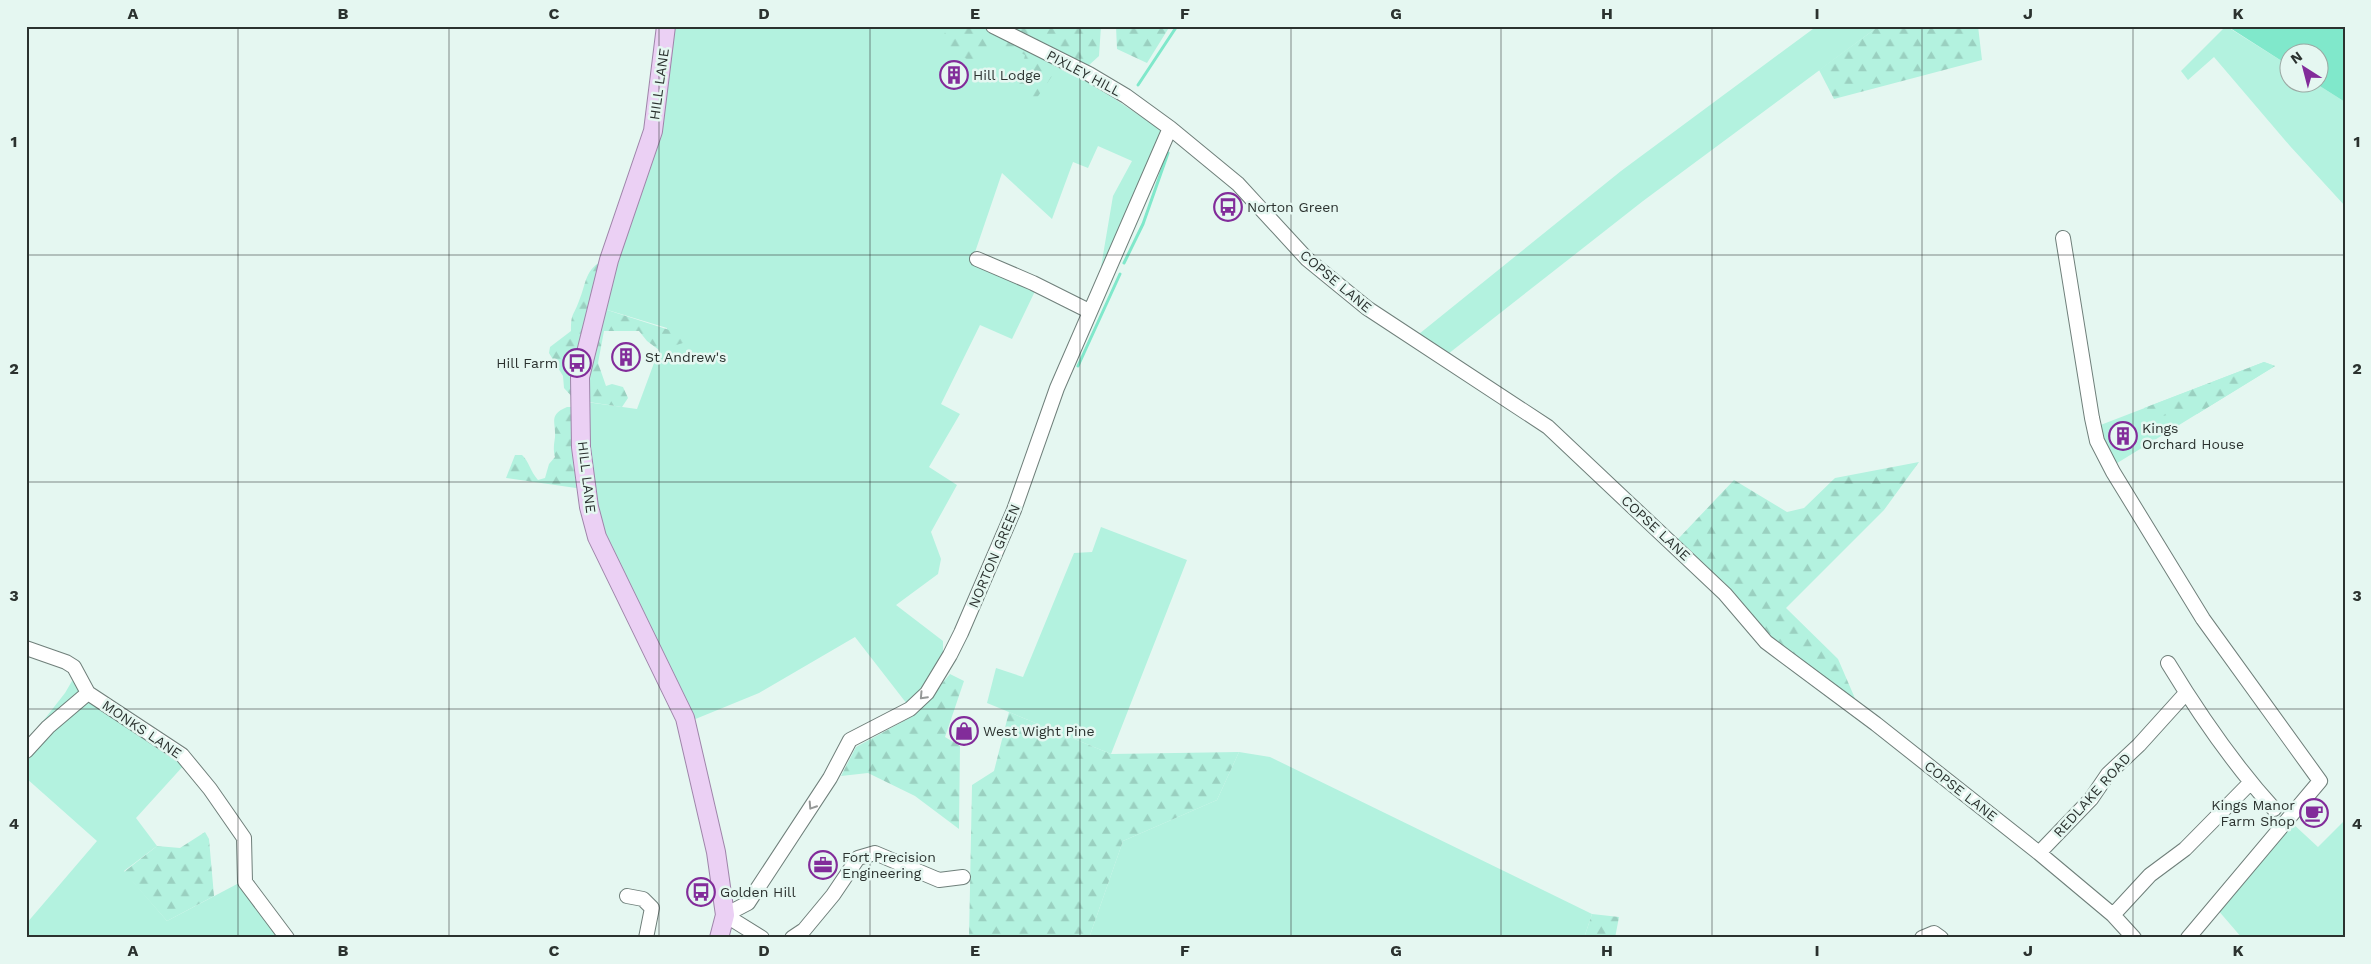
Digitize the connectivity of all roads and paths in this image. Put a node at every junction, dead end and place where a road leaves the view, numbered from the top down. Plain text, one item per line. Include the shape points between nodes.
1 (666, 26) edge
2 (993, 26) edge
3 (1170, 128) junction
4 (2064, 238) dead end
5 (977, 259) dead end
6 (1089, 311) junction
7 (26, 648) edge
8 (2168, 663) dead end
9 (88, 693) junction
10 (2186, 693) junction
11 (26, 751) edge
12 (2250, 782) junction
13 (2274, 809) dead end
14 (2039, 852) junction
15 (963, 877) dead end
16 (627, 896) dead end
17 (725, 915) junction
18 (2113, 915) junction
19 (287, 938) edge
20 (646, 938) edge
21 (719, 938) edge
22 (762, 938) edge
23 (792, 938) edge
24 (1922, 938) edge
25 (1941, 938) edge
26 (2134, 938) edge
27 (2188, 938) edge

1 - 17 main road, HILL LANE via 653,130 609,260 580,377 582,447 589,507 597,536 685,718 716,852
2 - 3 street, PIXLEY HILL via 1089,74
3 - 6 street, NORTON GREEN
3 - 14 street, COPSE LANE via 1238,184 1307,259 1367,308 1548,427 1725,594 1766,642
4 - 27 street via 2097,441 2203,619 2320,781
5 - 6 street
6 -> 17 street, NORTON GREEN via 1057,388 1014,510 950,655 927,693 910,709 850,740 830,778 748,903
7 - 9 street, MONKS LANE via 74,667
8 - 10 street
9 - 11 street
9 - 19 street, MONKS LANE via 182,755 210,788 244,838 245,882
10 - 12 street
10 - 14 street, REDLAKE ROAD via 2108,774 2092,799
12 - 13 street
12 - 18 street via 2185,849 2150,875
14 - 18 street, COPSE LANE
15 - 23 street via 939,880 875,853 858,858 833,895 804,930
16 - 20 street via 642,899 652,908
17 - 21 main road
17 - 22 street
18 - 26 street, COPSE LANE
24 - 25 street via 1934,933

